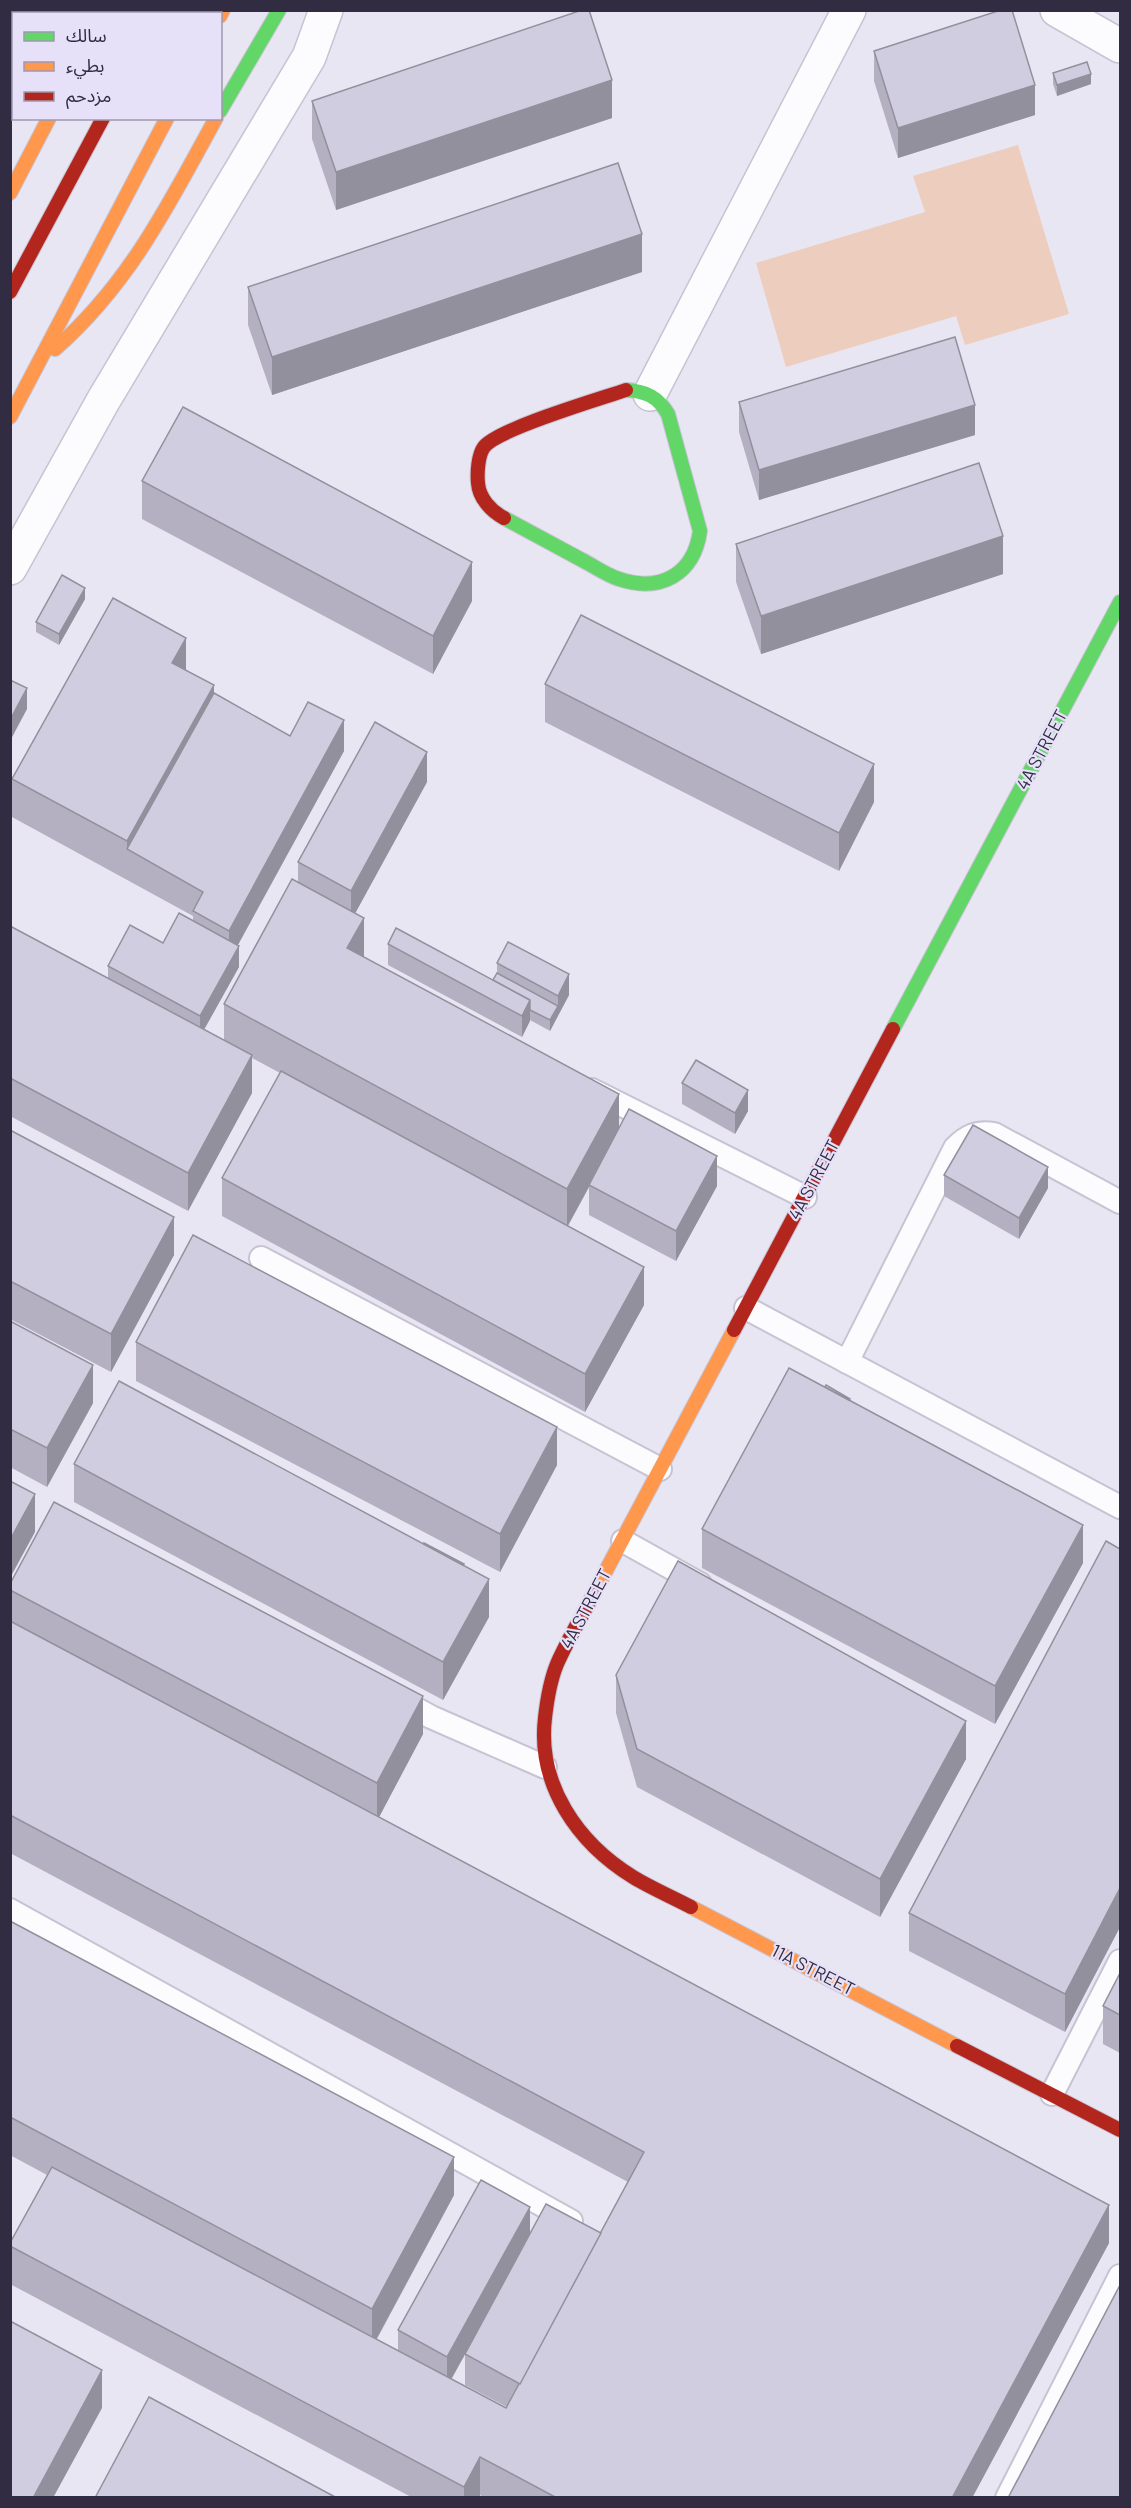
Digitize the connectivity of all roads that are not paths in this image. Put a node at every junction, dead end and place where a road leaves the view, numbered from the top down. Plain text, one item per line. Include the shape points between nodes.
1 (279, 10) edge
2 (326, 10) edge
3 (849, 10) edge
4 (1057, 10) edge
5 (1120, 46) edge
6 (222, 108) edge
7 (48, 120) edge
8 (102, 120) edge
9 (166, 120) edge
10 (215, 120) edge
11 (10, 193) edge
12 (10, 292) edge
13 (42, 359) junction
14 (650, 394) junction
15 (10, 417) edge
16 (10, 568) edge
17 (1120, 602) edge
18 (574, 1081) edge
19 (805, 1197) junction
20 (1120, 1202) edge
21 (261, 1258) dead end
22 (746, 1308) junction
23 (847, 1362) junction
24 (660, 1469) junction
25 (1120, 1507) edge
26 (623, 1541) junction
27 (721, 1596) edge
28 (380, 1690) edge
29 (545, 1767) junction
30 (10, 1910) edge
31 (1120, 1961) edge
32 (1052, 2094) junction
33 (1120, 2130) edge
34 (577, 2224) edge
35 (1120, 2276) edge
36 (1007, 2498) edge

1 - 6 street
2 - 16 street via 309,57 103,401
3 - 14 street
4 - 5 street
7 - 11 street
8 - 12 street
9 - 13 street
10 - 13 street via 126,273 92,316
13 - 15 street
14 - 14 street via 626,390 493,439 484,447 477,473 483,500 490,511 617,579 650,584 682,572 694,559 700,531 668,414
17 - 19 street, 4A STREET
18 - 19 lane
19 - 22 street, 4A STREET
20 - 23 lane via 994,1134 974,1133 963,1139
21 - 24 lane
22 - 23 lane
22 - 24 street, 4A STREET
23 - 25 lane
24 - 26 street, 4A STREET
26 - 27 lane
26 - 29 street, 4A STREET via 556,1666 543,1717
28 - 29 lane
29 - 32 street, 11A STREET via 555,1794 588,1841 633,1877
30 - 34 lane
31 - 32 lane
32 - 33 street, 11A STREET
35 - 36 lane

